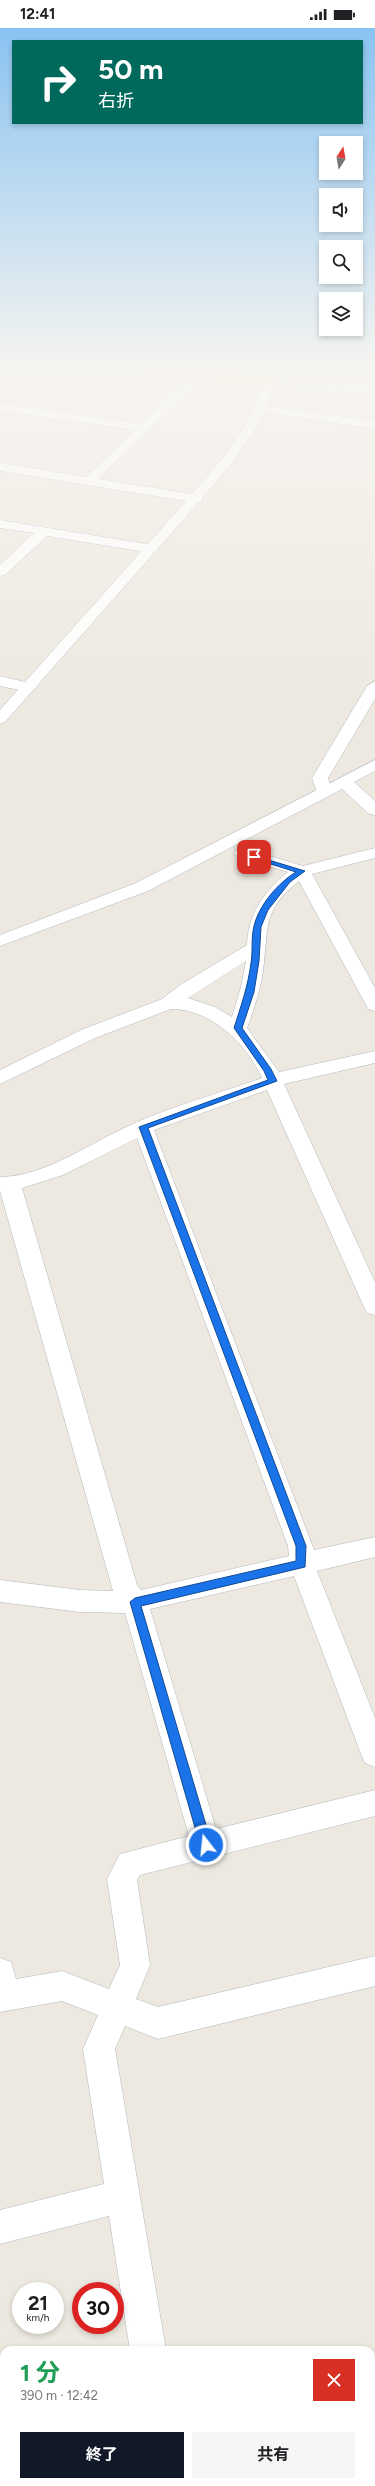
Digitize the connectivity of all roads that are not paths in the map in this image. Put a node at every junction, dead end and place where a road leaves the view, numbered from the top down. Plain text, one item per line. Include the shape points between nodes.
1 (111, 485) edge
2 (209, 485) edge
3 (197, 499) junction
4 (0, 524) edge
5 (44, 531) junction
6 (152, 549) junction
7 (0, 572) edge
8 (0, 681) edge
9 (375, 686) edge
10 (29, 687) junction
11 (0, 719) edge
12 (375, 765) edge
13 (345, 783) junction
14 (324, 792) junction
15 (375, 810) edge
16 (244, 853) dead end
17 (375, 853) edge
18 (302, 871) junction
19 (0, 941) edge
20 (256, 947) junction
21 (169, 1003) junction
22 (375, 1005) edge
23 (238, 1028) junction
24 (375, 1057) edge
25 (0, 1078) edge
26 (272, 1081) junction
27 (143, 1127) junction
28 (5, 1184) edge
29 (375, 1307) edge
30 (375, 1548) edge
31 (302, 1564) junction
32 (0, 1591) edge
33 (135, 1602) junction
34 (375, 1754) edge
35 (375, 1803) edge
36 (206, 1845) junction
37 (375, 1971) edge
38 (1, 1989) edge
39 (116, 2007) junction
40 (121, 2196) junction
41 (0, 2227) edge
42 (147, 2346) edge

1 - 3 street
2 - 3 street
3 - 6 street
4 - 5 street
5 - 6 street
5 - 7 street
6 - 10 street
8 - 10 street
9 - 14 street via 320,778
10 - 11 street
12 - 13 street
13 - 14 street
13 - 15 street
14 - 19 street via 142,887
16 - 18 street
17 - 18 street
18 - 20 street via 287,880 264,910 257,927
18 - 22 street
20 - 21 street via 187,989
20 - 23 street via 250,992
21 - 23 street via 186,1003 208,1011
21 - 25 street via 88,1034
23 - 26 street via 268,1070
24 - 26 street via 296,1073
26 - 27 street
26 - 29 street
27 - 28 street via 56,1170
27 - 31 street via 301,1546
28 - 33 street via 125,1589
30 - 31 street
31 - 33 street
31 - 34 street
32 - 33 street via 62,1599
33 - 36 street
35 - 36 street
36 - 39 street via 130,1864 122,1879 135,1965
37 - 39 street via 158,2024
38 - 39 street via 62,1986
39 - 40 street via 98,2049
40 - 41 street
40 - 42 street

